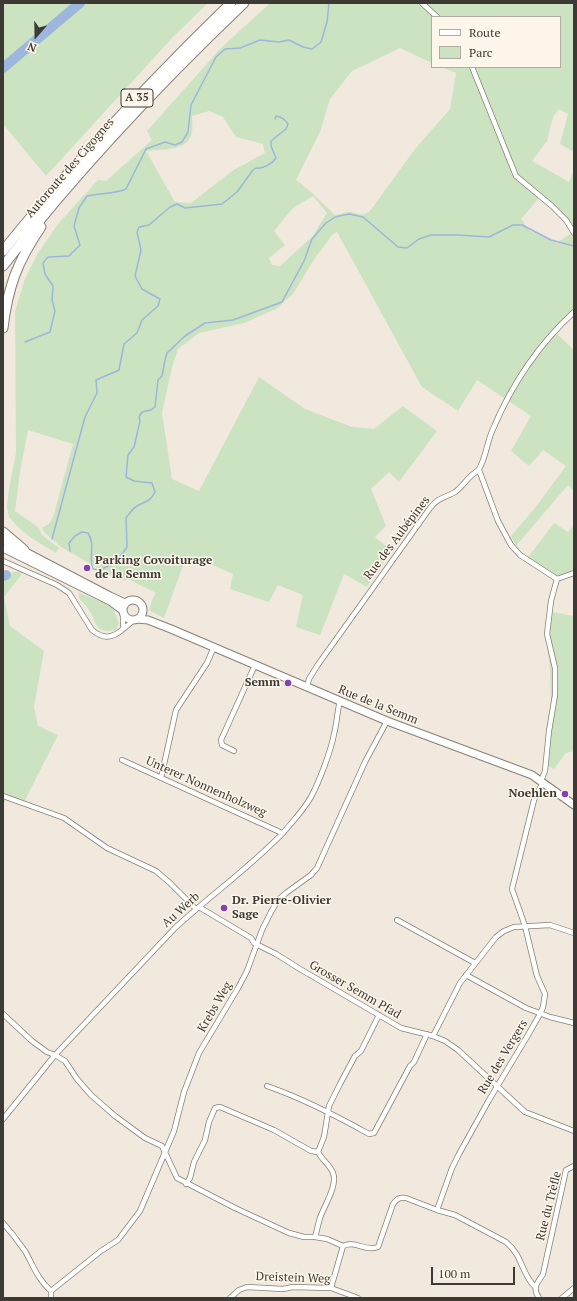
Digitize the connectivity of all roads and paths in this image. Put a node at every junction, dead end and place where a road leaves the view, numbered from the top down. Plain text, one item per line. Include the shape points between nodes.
1 (231, 3) edge
2 (244, 3) edge
3 (422, 3) edge
4 (436, 16) edge
5 (472, 68) edge
6 (52, 207) junction
7 (574, 233) edge
8 (6, 244) edge
9 (3, 252) edge
10 (3, 266) edge
11 (574, 312) edge
12 (3, 328) edge
13 (479, 470) junction
14 (3, 532) edge
15 (3, 540) edge
16 (3, 548) edge
17 (24, 550) junction
18 (3, 561) edge
19 (574, 573) edge
20 (557, 579) junction
21 (124, 609) junction
22 (143, 611) junction
23 (135, 619) junction
24 (123, 629) junction
25 (171, 629) junction
26 (214, 647) junction
27 (255, 665) junction
28 (306, 687) junction
29 (340, 701) junction
30 (387, 721) junction
31 (234, 751) dead end
32 (122, 760) dead end
33 (161, 778) junction
34 (542, 781) junction
35 (3, 796) edge
36 (574, 806) edge
37 (282, 833) junction
38 (198, 908) junction
39 (397, 920) dead end
40 (525, 926) junction
41 (574, 934) edge
42 (258, 945) junction
43 (474, 963) junction
44 (466, 974) junction
45 (3, 1014) edge
46 (540, 1014) junction
47 (379, 1015) junction
48 (571, 1021) edge
49 (427, 1034) junction
50 (433, 1036) junction
51 (55, 1055) junction
52 (266, 1086) dead end
53 (497, 1087) junction
54 (328, 1111) junction
55 (3, 1119) edge
56 (574, 1131) edge
57 (165, 1152) junction
58 (318, 1152) junction
59 (574, 1166) edge
60 (186, 1184) junction
61 (437, 1210) junction
62 (3, 1223) edge
63 (315, 1237) junction
64 (343, 1246) junction
65 (535, 1287) junction
66 (331, 1288) junction
67 (574, 1288) edge
68 (51, 1291) junction
69 (51, 1298) edge
70 (230, 1298) edge
71 (358, 1298) edge
72 (539, 1298) edge
73 (562, 1298) edge

1 - 8 highway, Autoroute des Cigognes / A 35 via 107,130
2 - 6 highway, Autoroute des Cigognes / A 35 via 154,92
3 - 4 street
5 - 7 street via 516,176 552,206 566,220
6 - 10 highway, Autoroute des Cigognes / A 35
6 - 12 highway via 18,266 6,305
8 - 9 highway, Autoroute des Cigognes / A 35
11 - 13 street, Rue des Aubépines via 555,329 516,383 493,429
13 - 20 street via 498,521 511,545 520,555
13 - 28 street, Rue des Aubépines via 464,485 436,501 430,508 317,666
14 - 17 highway
15 - 17 main road
16 - 21 main road
17 - 21 main road via 110,596
18 - 24 street via 69,593 96,633 110,637
19 - 20 street
20 - 34 street, Rue des Vergers via 547,634 554,668 555,695
21 - 22 main road via 130,600 136,600 141,604
21 - 23 main road via 127,618
21 - 24 street
22 - 23 main road via 140,617
22 - 25 main road, Rue de la Semm
23 - 24 street
23 - 25 main road, Rue de la Semm via 148,620
25 - 26 main road, Rue de la Semm
26 - 27 main road, Rue de la Semm
26 - 33 street via 208,663 176,710
27 - 28 main road, Rue de la Semm
27 - 31 street via 221,740 222,745
28 - 29 main road, Rue de la Semm
29 - 30 main road, Rue de la Semm
29 - 37 street, Au Werb via 334,734 312,796
30 - 34 main road, Rue de la Semm via 514,767
30 - 42 street, Krebs Weg via 365,762 317,868 278,900 262,930
32 - 33 street, Unterer Nonnenholzweg
33 - 37 street, Unterer Nonnenholzweg
34 - 36 main road, Rue de la Semm
34 - 40 street, Rue des Vergers via 534,800 512,889
35 - 38 street, Grosser Semm Pfad via 64,818 107,848 156,871
37 - 38 street, Au Werb via 243,872
38 - 42 street, Grosser Semm Pfad via 251,938
38 - 51 street, Au Werb
39 - 43 street
40 - 41 street via 550,925
40 - 43 street via 504,931
40 - 46 street, Rue des Vergers via 537,976 545,994
42 - 47 street, Grosser Semm Pfad
42 - 57 street, Krebs Weg via 238,988 199,1054
43 - 44 street
44 - 46 street
44 - 50 street
45 - 51 street via 32,1041
46 - 48 street
46 - 53 street, Rue des Vergers
47 - 49 street, Grosser Semm Pfad via 401,1028
47 - 54 street via 361,1051 340,1084
49 - 50 street, Grosser Semm Pfad
49 - 54 street via 374,1133 369,1134
50 - 53 street, Grosser Semm Pfad via 458,1050
51 - 55 street, Au Werb
51 - 57 street via 65,1061 91,1095 131,1128 162,1146
52 - 54 street
53 - 56 street, Grosser Semm Pfad via 527,1114
53 - 61 street, Rue des Vergers via 452,1168
54 - 58 street via 324,1137
57 - 60 street via 177,1178
57 - 68 street, Krebs Weg via 140,1211 118,1240
58 - 60 street via 310,1151 274,1130 220,1107 215,1108 205,1140
58 - 63 street via 330,1166 334,1179
59 - 65 street, Rue du Trèfle via 566,1170 543,1274
60 - 63 street via 290,1233
61 - 64 street via 401,1197 393,1204 378,1247 369,1249 353,1244
61 - 65 street via 455,1215 512,1247
62 - 68 street via 16,1238 43,1284
63 - 64 street
64 - 66 street
65 - 72 street
66 - 70 street, Dreistein Weg via 247,1287
66 - 71 street, Dreistein Weg
67 - 73 street
68 - 69 street

